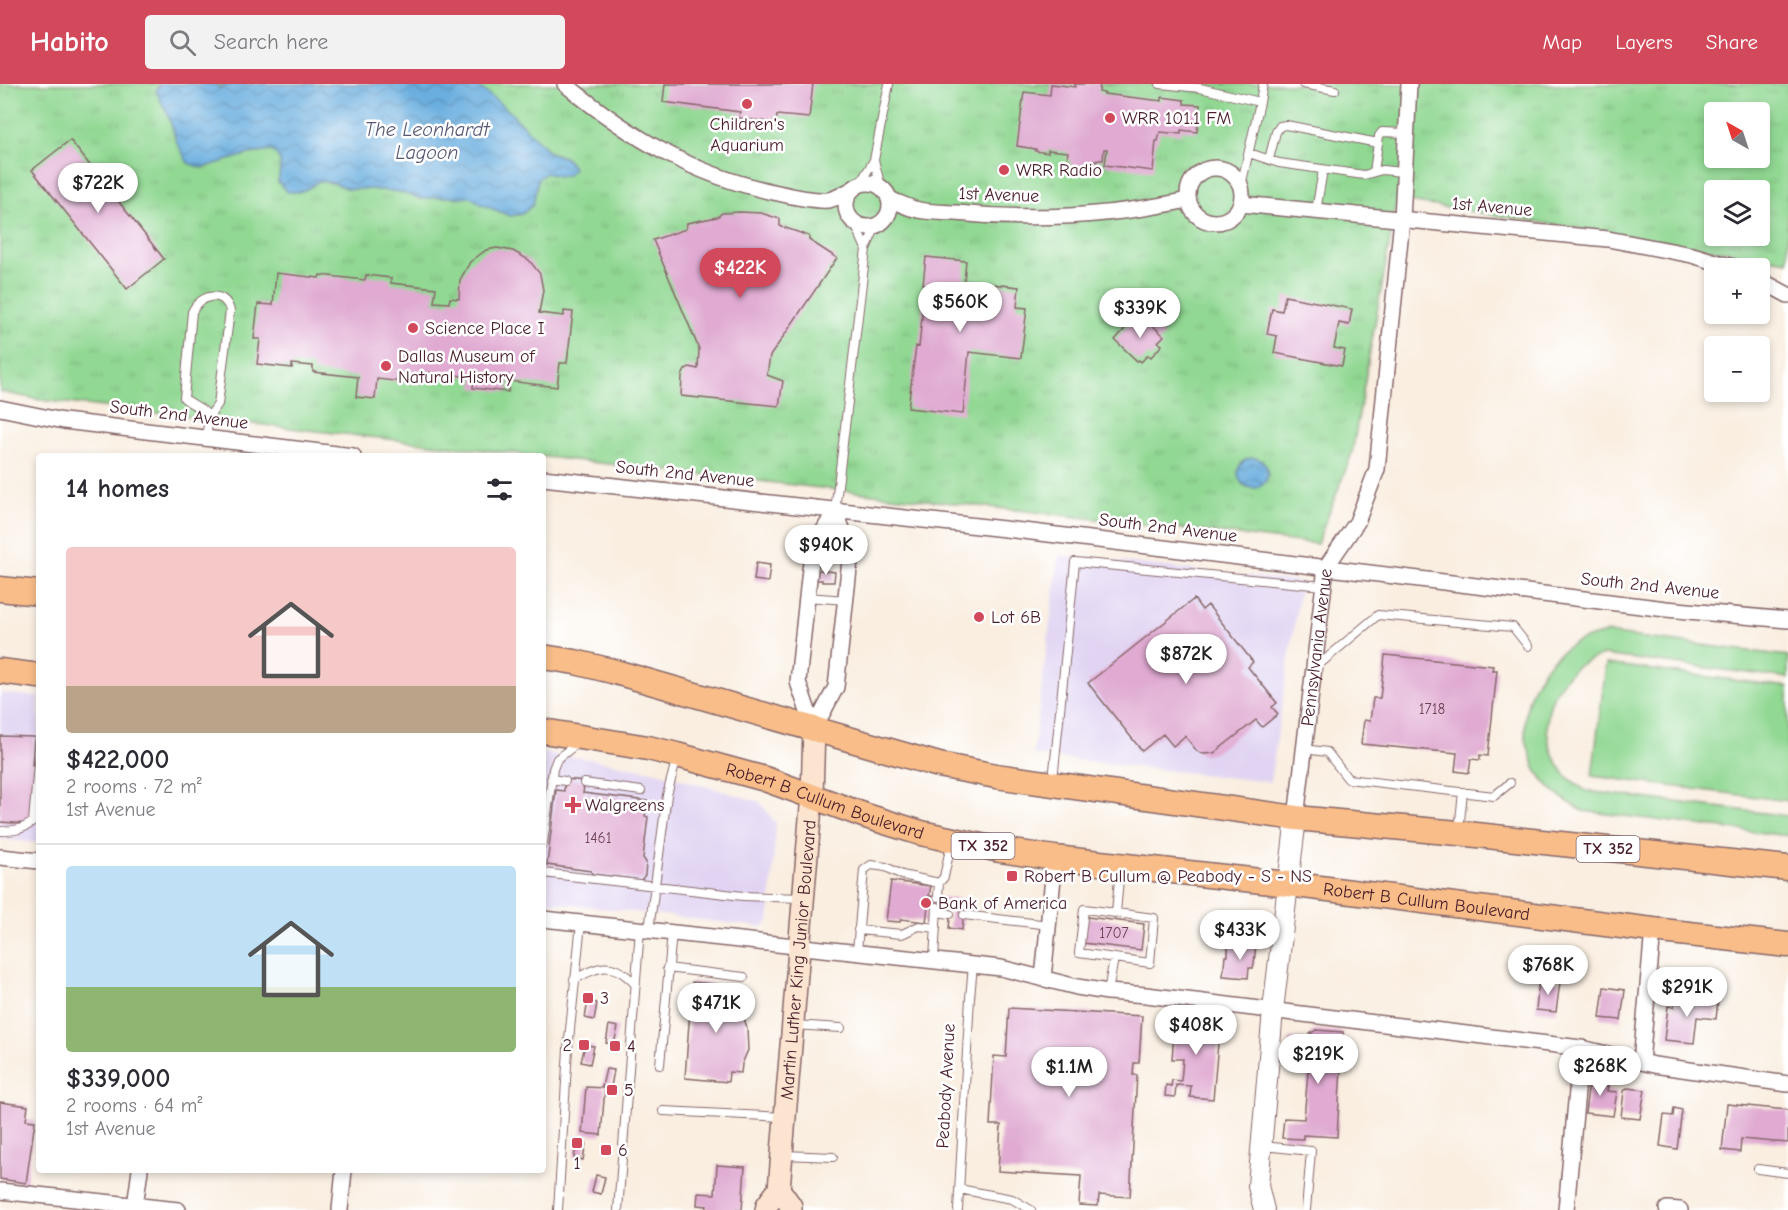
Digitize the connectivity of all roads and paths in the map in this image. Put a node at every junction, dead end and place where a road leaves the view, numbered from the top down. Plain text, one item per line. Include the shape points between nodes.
1 (565, 84) edge
2 (889, 84) edge
3 (1160, 84) edge
4 (1263, 84) edge
5 (1303, 84) edge
6 (1409, 84) edge
7 (1335, 90) dead end
8 (1260, 102) junction
9 (1405, 133) junction
10 (1378, 143) junction
11 (1249, 153) junction
12 (1269, 159) junction
13 (874, 160) junction
14 (1323, 170) junction
15 (1374, 172) junction
16 (1403, 172) junction
17 (1241, 186) junction
18 (856, 187) junction
19 (885, 193) junction
20 (829, 200) junction
21 (1188, 200) junction
22 (1241, 204) junction
23 (915, 209) junction
24 (1316, 211) junction
25 (851, 219) junction
26 (1402, 219) junction
27 (881, 223) junction
28 (866, 249) junction
29 (1704, 259) edge
30 (1770, 286) edge
31 (1788, 296) edge
32 (0, 408) edge
33 (209, 417) junction
34 (206, 438) junction
35 (328, 453) edge
36 (546, 478) edge
37 (835, 511) junction
38 (1326, 567) junction
39 (1323, 586) junction
40 (0, 589) edge
41 (36, 593) edge
42 (807, 597) junction
43 (846, 600) junction
44 (1788, 620) edge
45 (1528, 646) dead end
46 (546, 657) edge
47 (1314, 669) junction
48 (0, 671) edge
49 (36, 676) edge
50 (814, 729) junction
51 (546, 732) edge
52 (584, 738) junction
53 (1304, 749) junction
54 (677, 755) junction
55 (565, 781) dead end
56 (584, 783) dead end
57 (1510, 783) dead end
58 (548, 785) edge
59 (1052, 785) junction
60 (36, 787) edge
61 (641, 791) dead end
62 (1463, 792) junction
63 (812, 795) junction
64 (546, 808) edge
65 (1296, 818) junction
66 (0, 831) edge
67 (1458, 833) junction
68 (952, 840) junction
69 (0, 857) edge
70 (1055, 858) junction
71 (36, 861) edge
72 (1120, 866) junction
73 (1788, 868) edge
74 (546, 873) edge
75 (939, 883) junction
76 (1288, 884) junction
77 (655, 887) junction
78 (938, 897) dead end
79 (804, 899) junction
80 (1116, 913) junction
81 (950, 914) dead end
82 (964, 915) dead end
83 (546, 919) edge
84 (581, 923) junction
85 (1048, 925) junction
86 (936, 928) junction
87 (645, 930) junction
88 (858, 930) junction
89 (1653, 930) junction
90 (672, 932) junction
91 (1788, 945) edge
92 (799, 946) junction
93 (857, 951) junction
94 (1114, 958) junction
95 (934, 960) junction
96 (973, 964) junction
97 (667, 968) junction
98 (744, 978) dead end
99 (1043, 978) junction
100 (574, 980) junction
101 (636, 985) junction
102 (1108, 992) junction
103 (1273, 1010) junction
104 (793, 1025) junction
105 (841, 1028) dead end
106 (1581, 1048) junction
107 (1641, 1062) junction
108 (660, 1065) dead end
109 (1788, 1084) edge
110 (663, 1111) dead end
111 (785, 1117) junction
112 (1262, 1146) junction
113 (782, 1155) junction
114 (833, 1157) dead end
115 (1758, 1169) dead end
116 (140, 1173) edge
117 (344, 1173) edge
118 (1788, 1173) edge
119 (1258, 1186) junction
120 (779, 1189) junction
121 (959, 1189) junction
122 (0, 1191) edge
123 (135, 1206) junction
124 (178, 1210) edge
125 (340, 1210) edge
126 (558, 1210) edge
127 (618, 1210) edge
128 (766, 1210) edge
129 (791, 1210) edge
130 (958, 1210) edge
131 (1031, 1210) edge
132 (1248, 1210) edge
133 (1264, 1210) edge
134 (1306, 1210) edge
135 (1566, 1210) edge

1 - 20 street via 638,138 693,167 763,190
2 - 13 lane
3 - 8 lane via 1200,88
4 - 8 lane
5 - 7 lane
6 - 9 street, Pennsylvania Avenue
8 - 11 lane
9 - 10 lane via 1382,132
9 - 16 street, Pennsylvania Avenue
10 - 12 lane via 1286,125 1276,132
10 - 15 lane
11 - 12 lane
11 - 17 lane
12 - 14 lane
13 - 18 lane
13 - 19 lane
14 - 15 lane via 1364,175
14 - 24 lane
15 - 16 lane
16 - 26 street, Pennsylvania Avenue
17 - 21 street via 1230,173 1213,168 1191,183
17 - 22 street
18 - 19 street via 874,184
18 - 20 street
18 - 25 street via 846,203
19 - 23 street, 1st Avenue
19 - 27 street via 889,214
20 - 25 street
21 - 22 street via 1197,216 1213,223 1230,218
21 - 23 street, 1st Avenue via 1104,213 1026,216
22 - 24 street, 1st Avenue
23 - 27 street, 1st Avenue
24 - 26 street, 1st Avenue
25 - 27 street via 866,227
25 - 28 lane
26 - 29 street, 1st Avenue via 1608,239
26 - 38 street, Pennsylvania Avenue via 1377,469 1357,522
27 - 28 lane
28 - 37 lane, Martin Luther King Junior Boulevard
30 - 31 street
32 - 34 street, South 2nd Avenue via 64,421
33 - 33 lane via 218,404 230,311 224,301 210,296 196,304 192,312 184,398
33 - 34 lane
34 - 35 street, South 2nd Avenue
36 - 37 street, South 2nd Avenue
37 - 38 street, South 2nd Avenue
37 - 42 street, Martin Luther King Junior Boulevard via 814,547
37 - 43 street, Martin Luther King Junior Boulevard via 851,551
38 - 39 street, Pennsylvania Avenue
38 - 44 street, South 2nd Avenue via 1656,608
39 - 47 street, Pennsylvania Avenue
39 - 59 lane via 1075,562
40 - 41 main road
42 - 43 lane
42 - 50 street, Martin Luther King Junior Boulevard via 798,682
43 - 50 street, Martin Luther King Junior Boulevard via 836,687
45 - 47 lane via 1513,627 1378,615
46 - 50 main road, TX 352 via 612,671
47 - 53 street, Pennsylvania Avenue
48 - 49 main road
50 - 59 main road, TX 352 via 939,765
50 - 63 main road, Martin Luther King Junior Boulevard
51 - 52 main road, Robert B Cullum Boulevard / TX 352
52 - 54 main road, Robert B Cullum Boulevard / TX 352
52 - 58 lane via 558,759
53 - 62 lane via 1327,752 1348,779
53 - 65 street, Pennsylvania Avenue
54 - 63 main road, Robert B Cullum Boulevard / TX 352
54 - 77 lane via 667,795
55 - 58 lane
56 - 61 lane
57 - 62 lane via 1494,796
58 - 64 lane
59 - 65 main road, TX 352
60 - 66 lane via 33,822 25,828
62 - 67 lane
63 - 68 main road, Robert B Cullum Boulevard / TX 352 via 866,816
63 - 79 main road, Martin Luther King Junior Boulevard
65 - 67 main road, TX 352
65 - 76 street, Pennsylvania Avenue
67 - 73 main road, TX 352
68 - 70 main road, Robert B Cullum Boulevard / TX 352
68 - 75 lane via 944,877
69 - 71 street
70 - 72 main road, Robert B Cullum Boulevard / TX 352
70 - 85 street
72 - 76 main road, Robert B Cullum Boulevard / TX 352
72 - 80 lane
74 - 77 lane
75 - 78 lane
75 - 88 lane via 871,865 864,870
76 - 89 main road, Robert B Cullum Boulevard / TX 352
76 - 103 street, Pennsylvania Avenue
77 - 79 lane
77 - 87 lane
79 - 92 main road, Martin Luther King Junior Boulevard
80 - 94 lane via 1084,909 1079,953
80 - 94 lane via 1154,918 1150,963
81 - 86 lane via 937,909
82 - 85 lane
83 - 84 street
84 - 87 street
84 - 100 lane
85 - 99 street
86 - 88 lane via 919,926 902,934
86 - 95 lane
87 - 90 street
87 - 101 lane
88 - 93 lane
89 - 91 main road, Robert B Cullum Boulevard / TX 352
89 - 107 street
90 - 92 street
90 - 97 lane
92 - 93 street
92 - 104 main road, Martin Luther King Junior Boulevard
93 - 95 street
94 - 102 lane
95 - 96 street
96 - 99 street
96 - 121 lane, Peabody Avenue
97 - 98 lane
97 - 108 lane
99 - 102 street
100 - 101 lane via 607,966 625,973
100 - 126 lane
101 - 127 lane
102 - 103 street
103 - 106 street
103 - 112 street, Pennsylvania Avenue
104 - 105 lane
104 - 111 main road, Martin Luther King Junior Boulevard
106 - 107 street
106 - 135 street
107 - 109 street
110 - 111 lane
111 - 113 main road, Martin Luther King Junior Boulevard
112 - 119 street, Pennsylvania Avenue
112 - 134 lane via 1311,1151
113 - 114 lane
113 - 120 main road, Martin Luther King Junior Boulevard
115 - 118 lane
116 - 123 street
117 - 125 street
119 - 132 street, Pennsylvania Avenue
119 - 133 street, Pennsylvania Avenue
120 - 128 main road, Martin Luther King Junior Boulevard
120 - 129 main road
121 - 130 lane, Peabody Avenue
121 - 131 lane via 1012,1199
122 - 123 street
123 - 124 street

